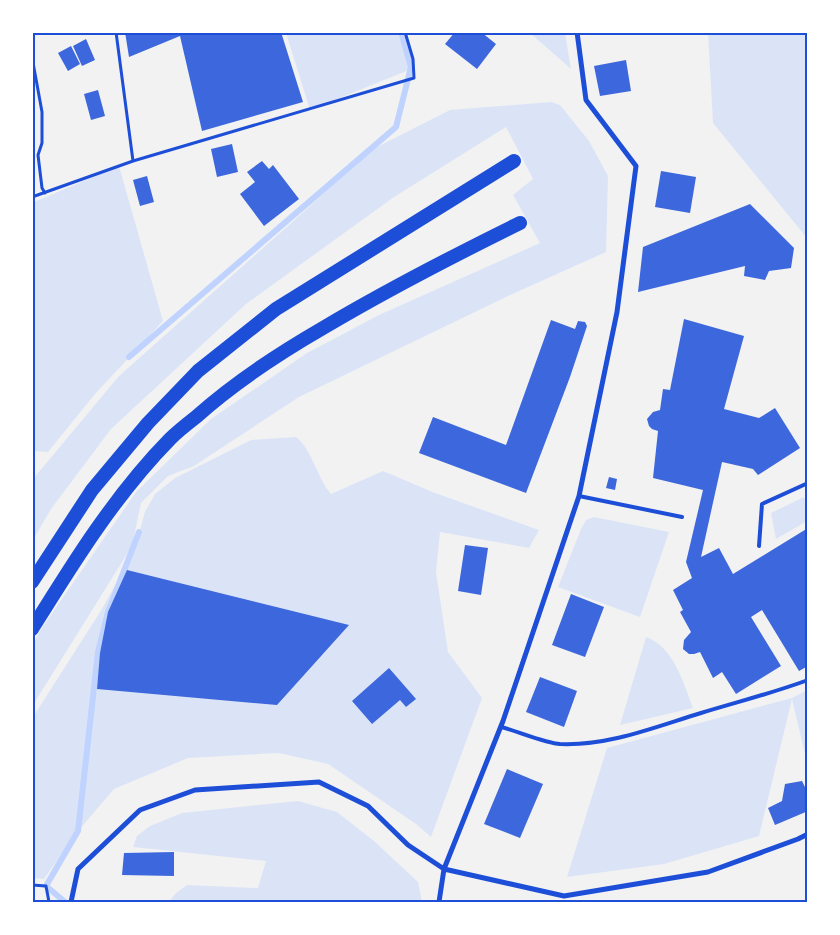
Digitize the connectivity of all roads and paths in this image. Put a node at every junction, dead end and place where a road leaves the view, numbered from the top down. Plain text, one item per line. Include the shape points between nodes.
1 (116, 32) edge
2 (406, 32) edge
3 (577, 32) edge
4 (32, 57) edge
5 (133, 160) junction
6 (514, 161) dead end
7 (45, 193) junction
8 (32, 198) edge
9 (520, 223) dead end
10 (808, 483) edge
11 (579, 496) junction
12 (682, 517) dead end
13 (759, 546) dead end
14 (32, 582) edge
15 (32, 629) edge
16 (808, 680) edge
17 (501, 727) junction
18 (808, 834) edge
19 (444, 870) junction
20 (32, 885) edge
21 (49, 902) edge
22 (71, 902) edge
23 (440, 902) edge

1 - 5 path
2 - 5 path via 414,78
3 - 11 street via 586,100 636,166 617,312
4 - 7 path via 42,112 42,143 38,155
5 - 7 path
6 - 14 highway via 276,309 198,371 148,423 92,490
7 - 8 path
9 - 15 highway via 363,304 220,395 170,439 112,506
10 - 13 lane via 762,504
11 - 12 lane
11 - 17 street
16 - 17 lane via 634,735 592,743 558,744
17 - 19 street
18 - 19 street via 708,872 564,896
19 - 22 street via 408,845 368,806 318,782 195,790 140,810 78,869
19 - 23 street
20 - 21 path via 46,886

